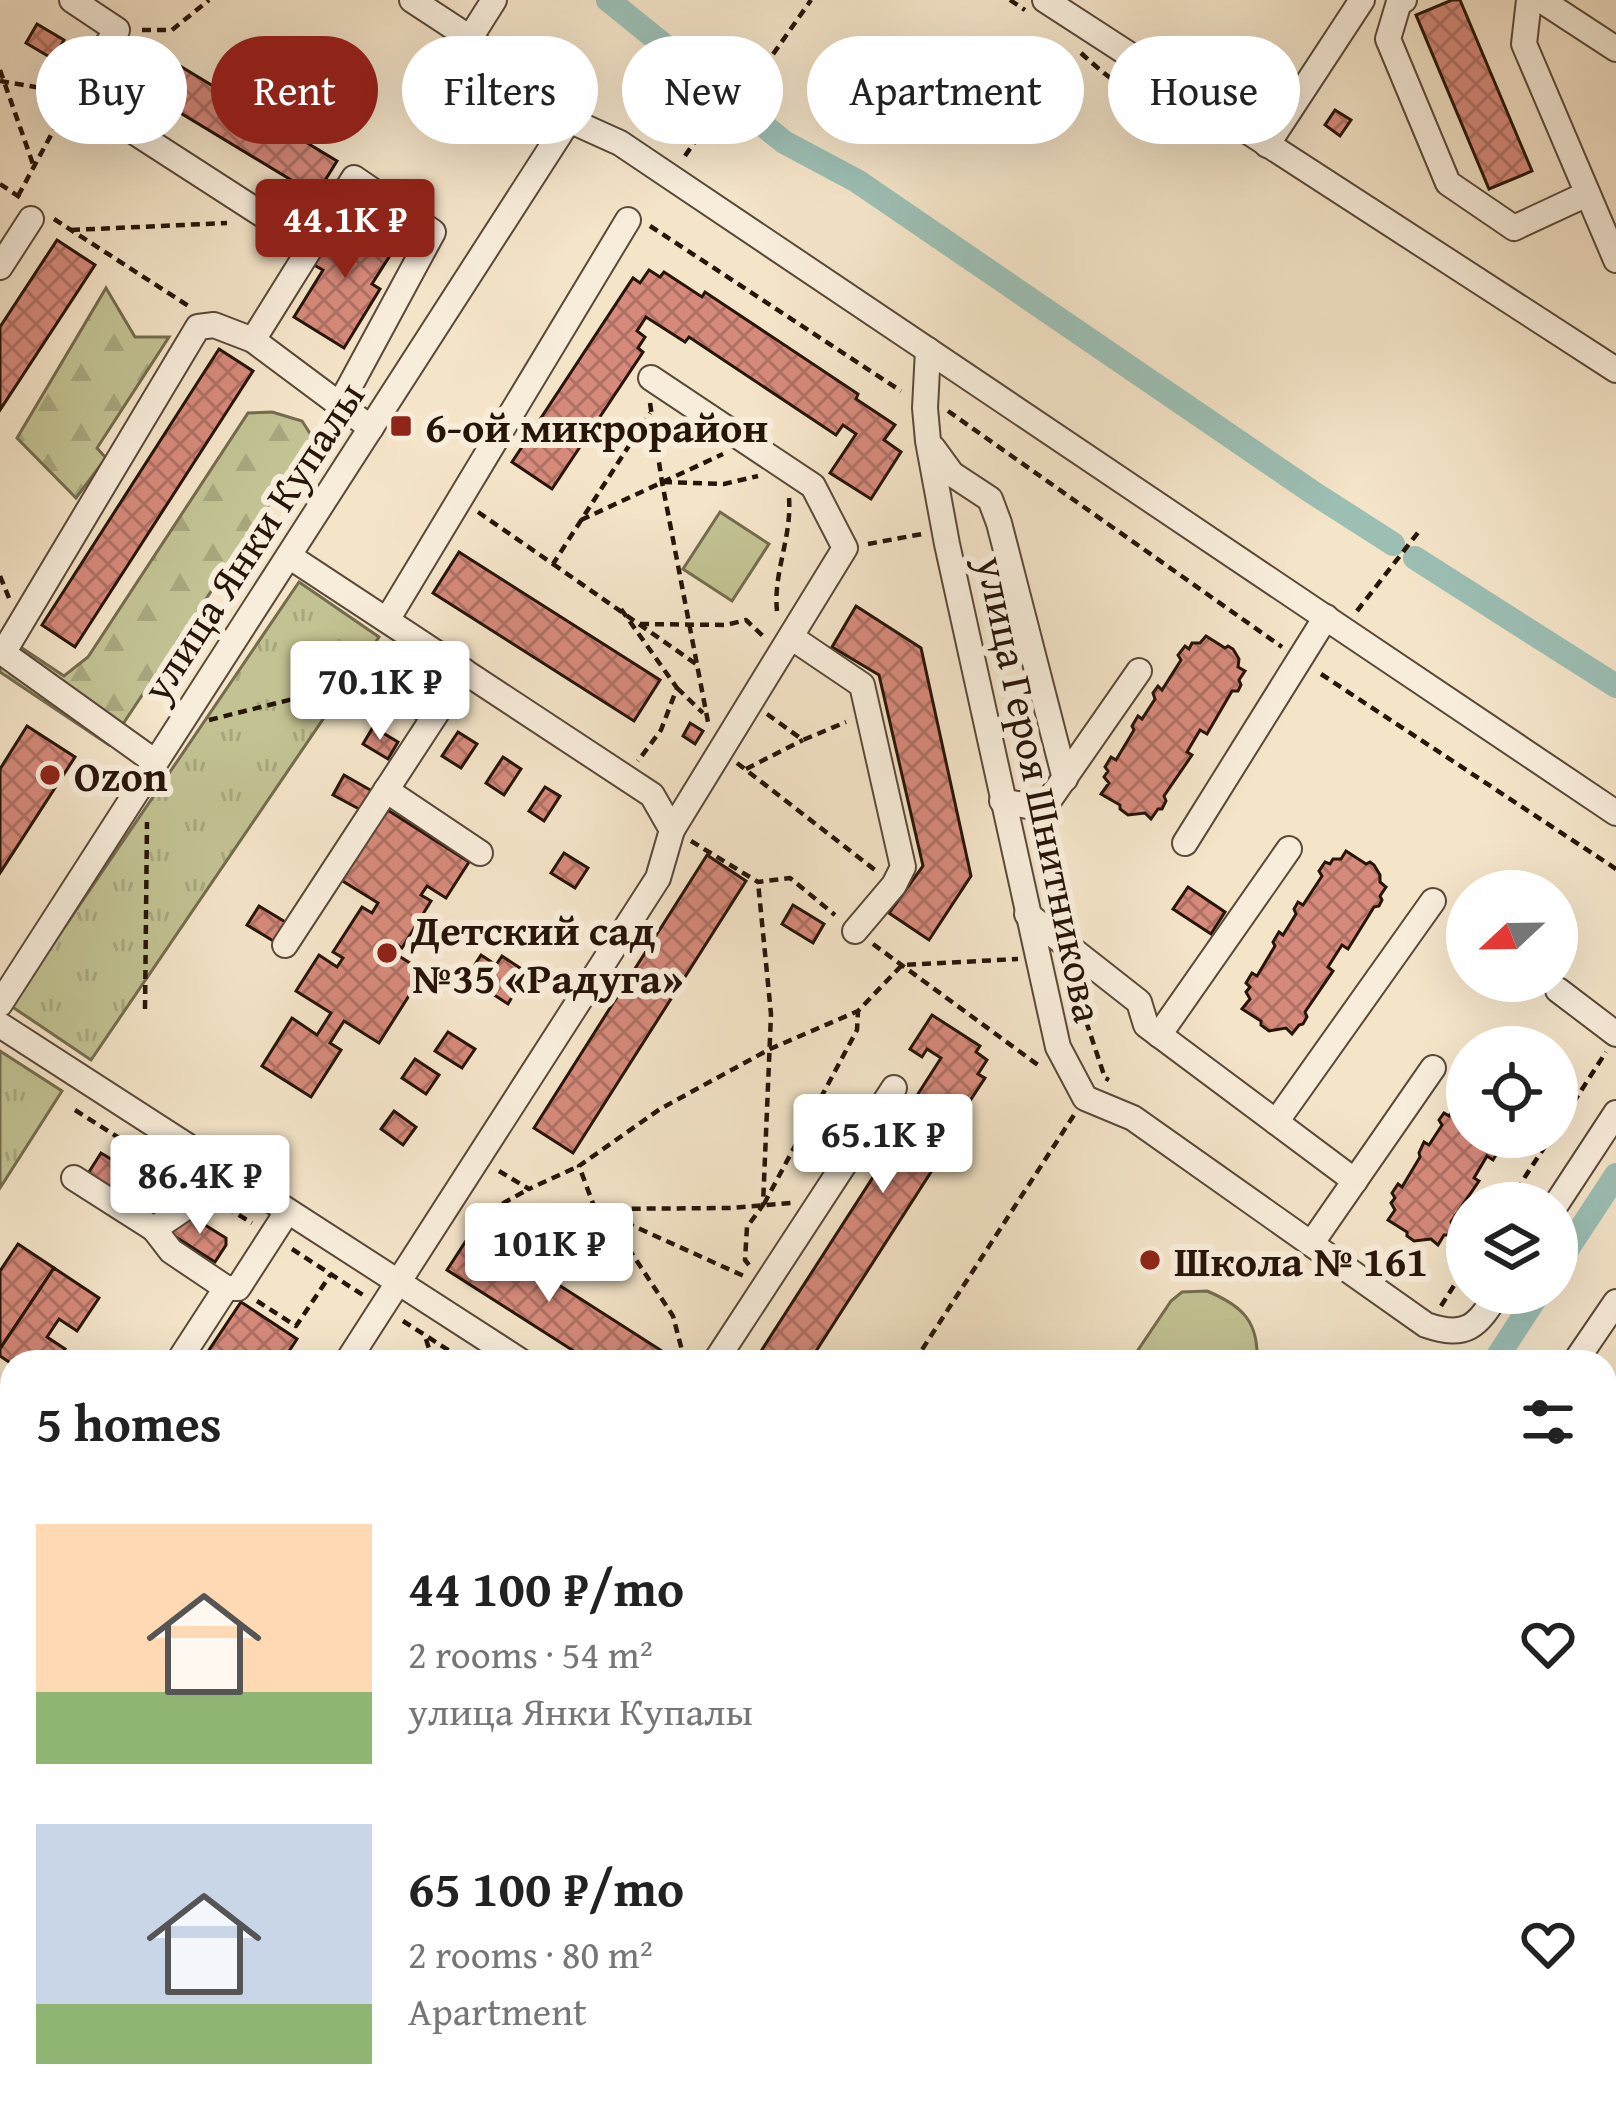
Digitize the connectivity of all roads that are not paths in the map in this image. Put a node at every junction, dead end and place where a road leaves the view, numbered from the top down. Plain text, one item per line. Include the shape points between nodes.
1 (72, 0) edge
2 (412, 0) edge
3 (494, 0) edge
4 (1045, 0) edge
5 (1362, 0) edge
6 (1404, 0) edge
7 (1548, 2) edge
8 (467, 36) edge
9 (471, 36) edge
10 (1616, 49) edge
11 (598, 133) edge
12 (553, 144) edge
13 (1268, 145) junction
14 (1586, 194) junction
15 (40, 215) road end
16 (634, 220) road end
17 (311, 246) junction
18 (1616, 260) edge
19 (0, 267) edge
20 (253, 340) junction
21 (928, 350) junction
22 (1616, 370) edge
23 (651, 378) road end
24 (339, 406) junction
25 (370, 428) junction
26 (928, 441) junction
27 (289, 556) junction
28 (387, 620) junction
29 (1335, 623) junction
30 (786, 645) junction
31 (464, 671) junction
32 (1139, 671) dead end
33 (155, 763) junction
34 (1065, 779) junction
35 (386, 790) junction
36 (1002, 801) junction
37 (1616, 813) edge
38 (672, 830) junction
39 (1185, 843) dead end
40 (1289, 849) dead end
41 (480, 853) dead end
42 (1433, 901) dead end
43 (1027, 914) junction
44 (855, 931) road end
45 (285, 946) dead end
46 (1573, 1002) edge
47 (0, 1004) edge
48 (0, 1025) edge
49 (1160, 1035) junction
50 (1616, 1036) edge
51 (1433, 1068) dead end
52 (894, 1088) dead end
53 (1616, 1113) edge
54 (1276, 1122) junction
55 (226, 1172) junction
56 (74, 1178) dead end
57 (1355, 1181) junction
58 (1571, 1182) edge
59 (286, 1212) junction
60 (154, 1229) junction
61 (1311, 1244) junction
62 (398, 1284) junction
63 (232, 1288) junction
64 (1616, 1302) edge
65 (1484, 1314) edge
66 (187, 1350) edge
67 (355, 1350) edge
68 (503, 1350) edge
69 (723, 1350) edge
70 (1583, 1350) edge

1 - 17 street via 117,30 74,93
2 - 8 street
3 - 9 street
4 - 13 street
5 - 13 street
6 - 14 street via 1388,39 1448,183 1514,228
7 - 10 street
7 - 14 street via 1524,44
11 - 21 street
12 - 25 street, улица Янки Купалы
13 - 22 street
14 - 18 street
15 - 19 street
16 - 28 street
17 - 20 street
17 - 24 street via 354,178 433,232
20 - 24 street
20 - 33 street via 198,327 4,653
21 - 26 street, улица Героя Шнитникова
21 - 29 street
23 - 30 street via 813,486 845,548
24 - 25 street
25 - 27 street, улица Янки Купалы
26 - 34 street via 952,475 990,499 1000,523
26 - 36 street, улица Героя Шнитникова
27 - 28 street
27 - 33 street, улица Янки Купалы
28 - 31 street
29 - 37 street
29 - 39 street via 1300,659
30 - 38 street
30 - 44 street via 862,686 904,867
31 - 35 street
31 - 38 street via 652,795
32 - 34 street
33 - 47 street, улица Янки Купалы
34 - 36 street via 1043,809
35 - 41 street
35 - 45 street
36 - 43 street, улица Героя Шнитникова
38 - 62 street via 658,878
40 - 49 street
42 - 54 street
43 - 49 street via 1138,1002 1146,1025
43 - 61 street, улица Героя Шнитникова via 1058,1047 1084,1098 1133,1118
46 - 50 street
48 - 55 street
49 - 54 street
51 - 57 street
52 - 69 street
53 - 58 street
54 - 57 street
55 - 59 street
55 - 60 street via 209,1196
56 - 60 street
57 - 61 street
59 - 62 street
59 - 63 street
60 - 63 street via 171,1251
61 - 65 street via 1426,1325 1462,1331
62 - 67 street
62 - 68 street
63 - 66 street
64 - 70 street

